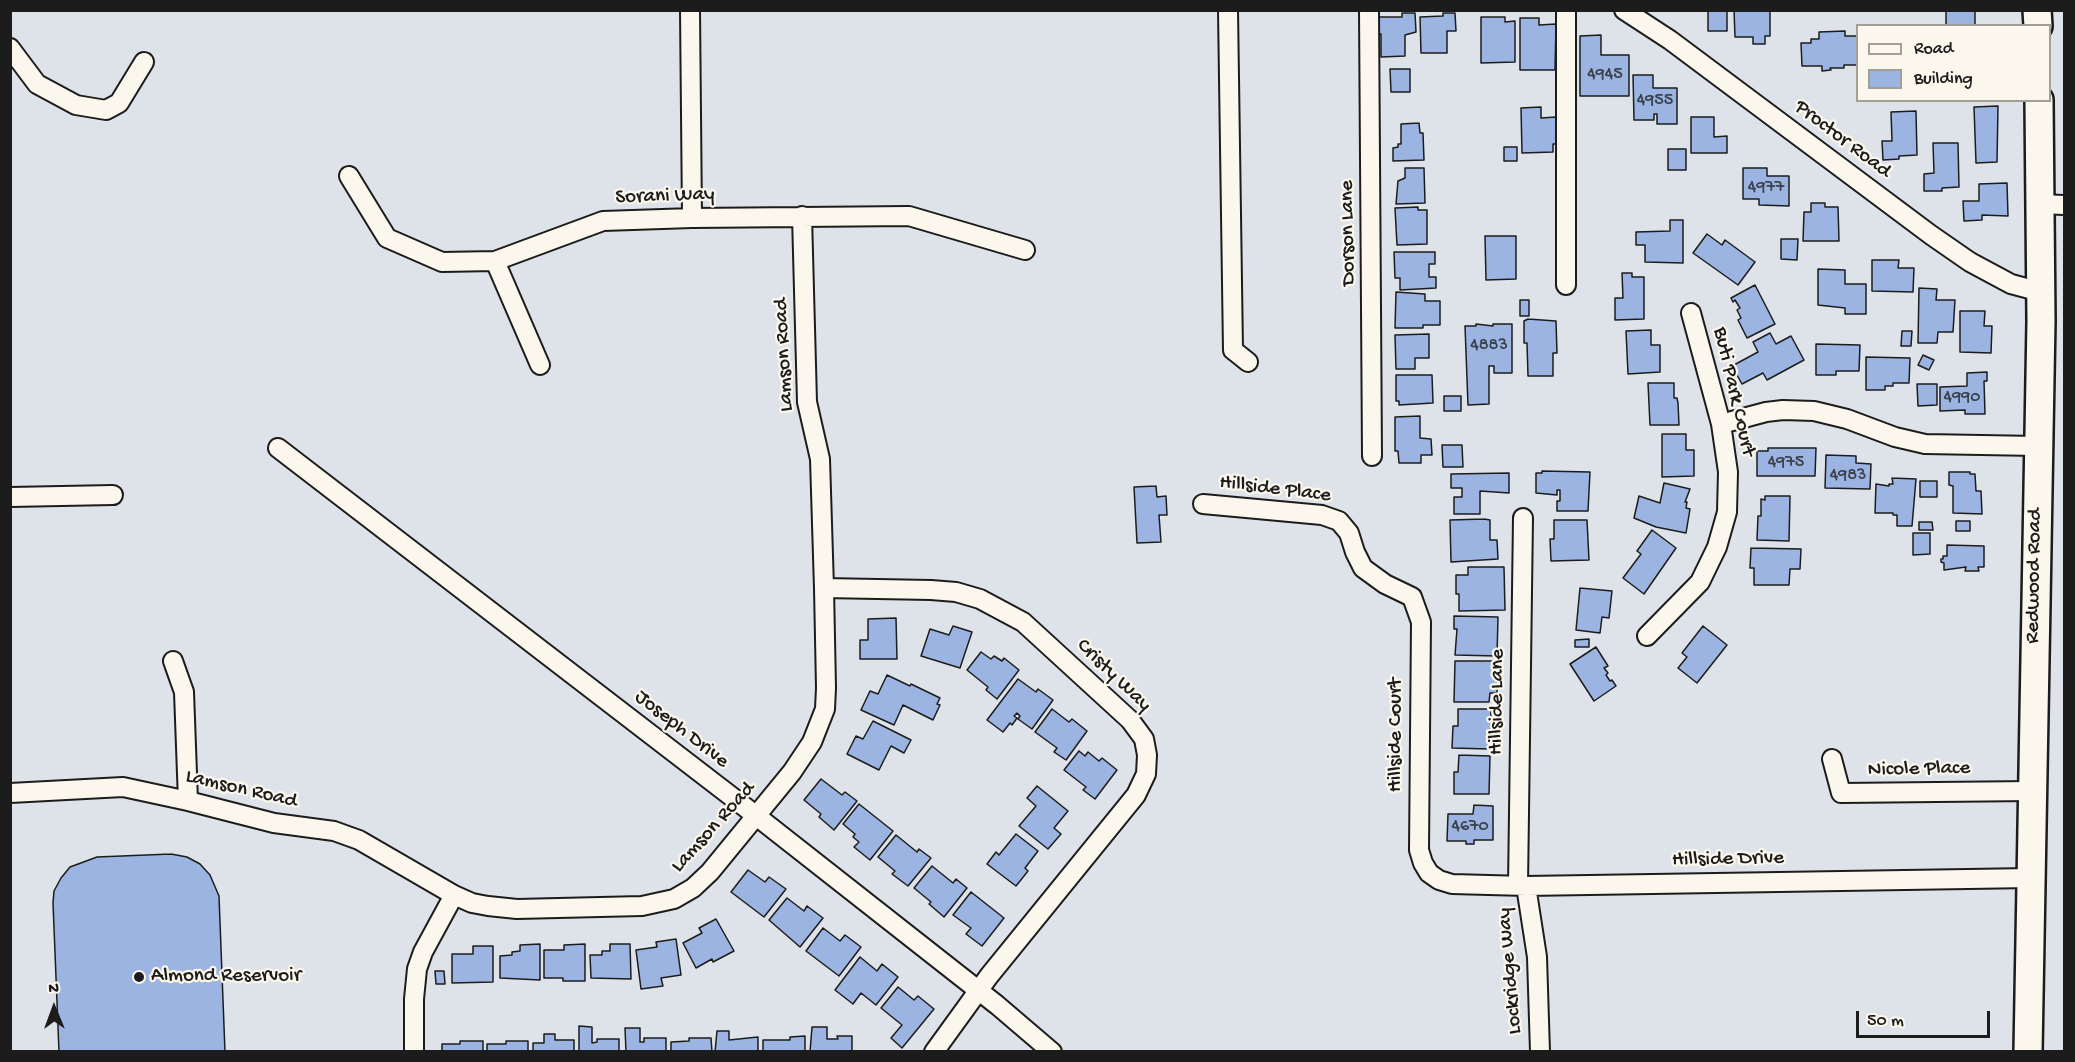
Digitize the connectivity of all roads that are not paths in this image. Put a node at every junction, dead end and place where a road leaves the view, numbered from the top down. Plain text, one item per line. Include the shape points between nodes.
1 (690, 10) edge
2 (1228, 10) edge
3 (1369, 10) edge
4 (1566, 10) edge
5 (1624, 10) edge
6 (10, 48) edge
7 (144, 62) dead end
8 (2039, 102) edge
9 (349, 176) dead end
10 (2052, 204) edge
11 (802, 216) junction
12 (692, 218) junction
13 (1025, 250) dead end
14 (495, 261) junction
15 (1566, 285) dead end
16 (2041, 292) junction
17 (1691, 313) dead end
18 (1248, 362) dead end
19 (540, 364) dead end
20 (1721, 424) junction
21 (2037, 446) junction
22 (278, 448) dead end
23 (1372, 456) dead end
24 (113, 495) dead end
25 (10, 497) edge
26 (1203, 504) dead end
27 (1523, 518) dead end
28 (824, 588) junction
29 (1412, 597) joint
30 (1647, 636) dead end
31 (173, 661) dead end
32 (1832, 759) dead end
33 (2032, 791) junction
34 (10, 793) edge
35 (188, 801) junction
36 (756, 816) junction
37 (1429, 873) joint
38 (2031, 878) junction
39 (1522, 886) junction
40 (454, 896) junction
41 (978, 991) junction
42 (414, 1052) edge
43 (934, 1052) edge
44 (1052, 1052) edge
45 (1540, 1052) edge
46 (2028, 1052) edge

1 - 12 street
2 - 18 street via 1233,350
3 - 23 street, Dorson Lane
4 - 15 street
5 - 16 street, Proctor Road via 1970,262 2011,284
6 - 7 street via 37,84 76,105 106,110 119,103
8 - 10 main road, Redwood Road
9 - 14 street, Sorani Way via 387,238 442,262
10 - 16 main road, Redwood Road
11 - 12 street, Sorani Way
11 - 13 street, Sorani Way via 909,216
11 - 28 street, Lamson Road via 807,402 820,459
12 - 14 street, Sorani Way via 603,221
14 - 19 street
16 - 21 main road, Redwood Road
17 - 20 street, Buti Park Court
20 - 21 street via 1766,412 1814,411 1925,444
20 - 30 street, Buti Park Court via 1728,487 1727,512 1717,547 1700,582
21 - 33 main road, Redwood Road
22 - 36 street, Joseph Drive
24 - 25 street
26 - 29 street, Hillside Place via 1322,515 1339,521 1349,533 1363,568
27 - 39 street, Hillside Lane
28 - 36 street, Lamson Road via 826,688 820,726 792,772
28 - 41 street, Cristy Way via 931,590 980,598 1023,622 1130,720 1144,739 1146,774 1136,795
29 - 37 street, Hillside Court via 1421,622 1419,850
31 - 35 street via 184,692
32 - 33 street, Nicole Place via 1841,793
33 - 38 main road, Redwood Road
34 - 35 street, Lamson Road via 123,787
35 - 40 street, Lamson Road via 274,823 334,831 359,840
36 - 40 street, Lamson Road via 702,881 685,894 664,902 631,907 517,909 472,903
36 - 41 street, Joseph Drive
37 - 39 street, Hillside Drive via 1452,884
38 - 39 street, Hillside Drive
38 - 46 main road, Redwood Road
39 - 45 street, Lockridge Way via 1537,957
40 - 42 street via 417,969
41 - 43 street, Cristy Way
41 - 44 street, Joseph Drive

